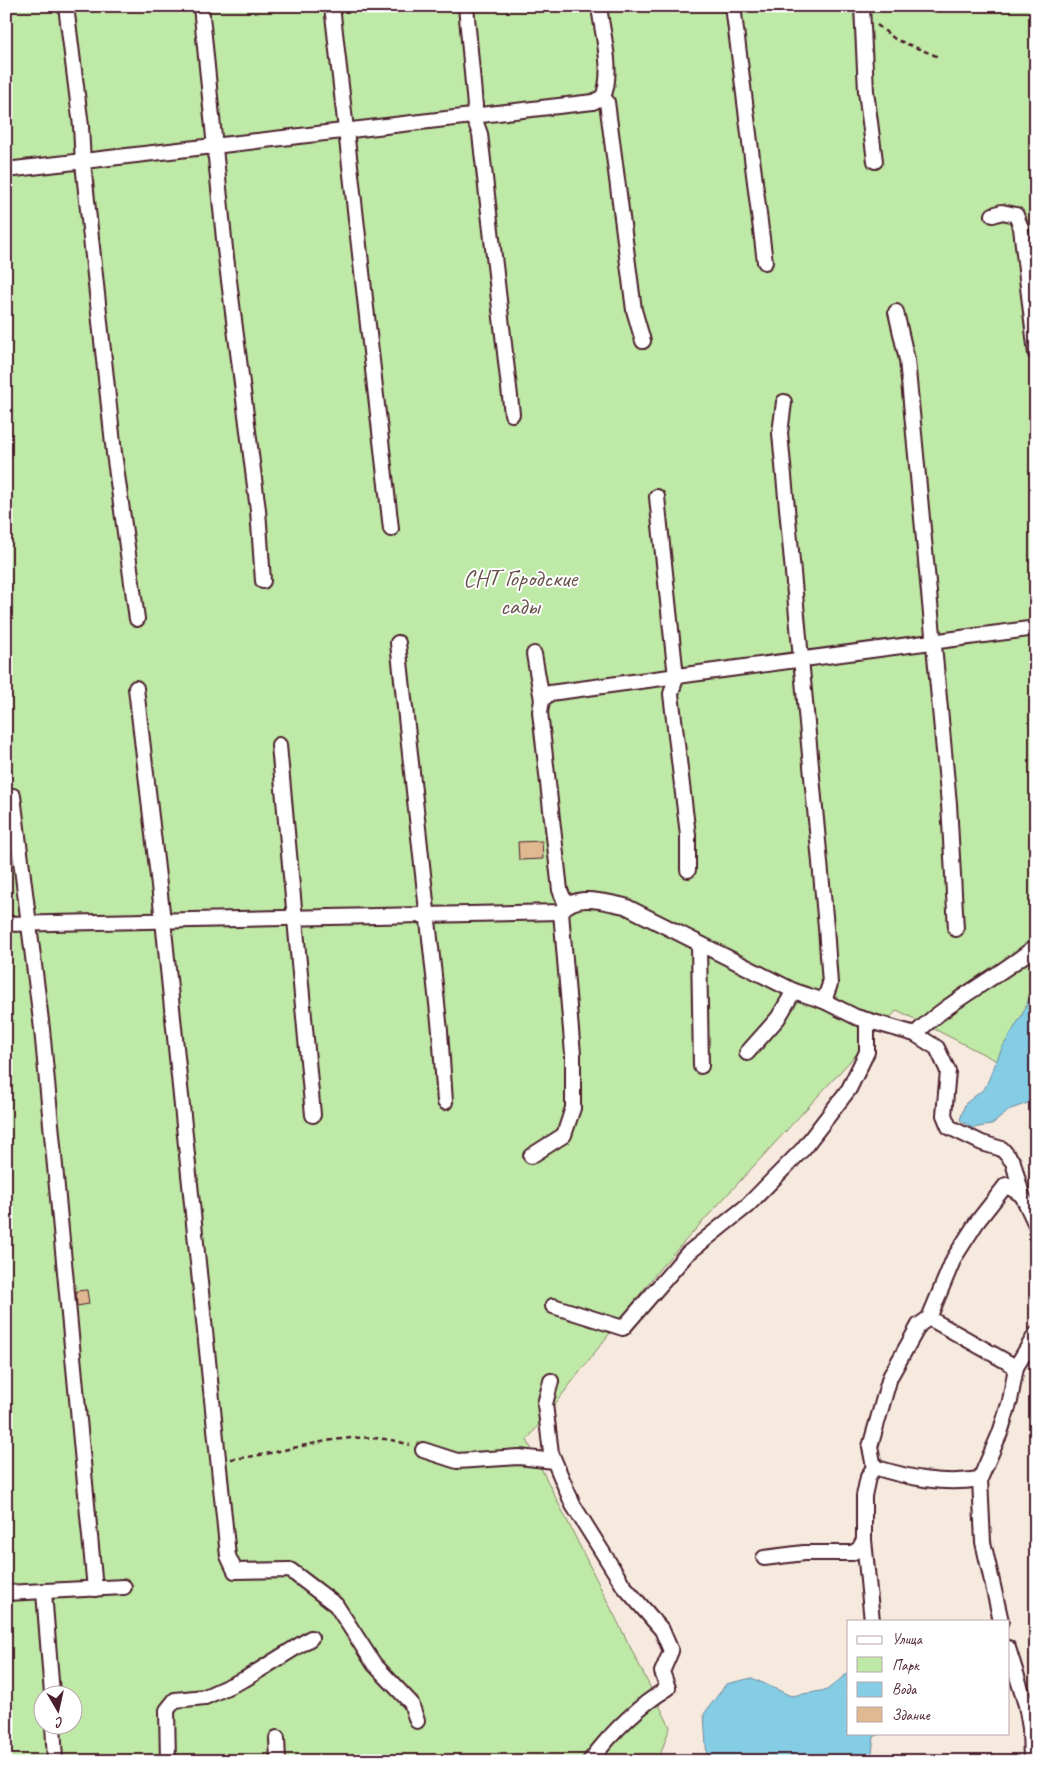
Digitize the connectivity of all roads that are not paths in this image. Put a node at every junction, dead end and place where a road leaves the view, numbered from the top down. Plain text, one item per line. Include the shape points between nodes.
1 (66, 6) edge
2 (201, 6) edge
3 (332, 6) edge
4 (466, 6) edge
5 (599, 6) edge
6 (733, 6) edge
7 (862, 10) edge
8 (602, 97) junction
9 (472, 115) junction
10 (346, 131) junction
11 (215, 145) junction
12 (875, 161) dead end
13 (83, 163) junction
14 (6, 170) edge
15 (993, 216) dead end
16 (765, 262) dead end
17 (896, 312) dead end
18 (643, 341) dead end
19 (1036, 354) edge
20 (784, 402) dead end
21 (512, 414) dead end
22 (657, 497) dead end
23 (392, 529) dead end
24 (263, 581) dead end
25 (137, 619) dead end
26 (1036, 628) edge
27 (934, 642) junction
28 (398, 643) dead end
29 (534, 654) dead end
30 (802, 660) junction
31 (676, 677) junction
32 (136, 688) dead end
33 (542, 700) junction
34 (280, 745) dead end
35 (14, 796) dead end
36 (688, 870) dead end
37 (563, 908) junction
38 (426, 913) junction
39 (294, 918) junction
40 (163, 920) junction
41 (6, 924) edge
42 (29, 924) junction
43 (956, 929) dead end
44 (699, 944) junction
45 (1036, 946) edge
46 (794, 991) junction
47 (824, 1000) junction
48 (867, 1020) junction
49 (915, 1034) junction
50 (747, 1053) dead end
51 (701, 1066) dead end
52 (445, 1102) dead end
53 (313, 1116) dead end
54 (531, 1156) dead end
55 (1022, 1195) junction
56 (1036, 1225) edge
57 (553, 1306) dead end
58 (929, 1318) junction
59 (1036, 1334) edge
60 (1016, 1367) junction
61 (551, 1381) dead end
62 (422, 1450) road end
63 (554, 1461) junction
64 (874, 1467) junction
65 (980, 1479) junction
66 (864, 1540) junction
67 (764, 1558) dead end
68 (124, 1587) dead end
69 (95, 1589) junction
70 (44, 1592) junction
71 (6, 1593) edge
72 (872, 1620) edge
73 (1001, 1620) edge
74 (311, 1638) dead end
75 (1010, 1654) edge
76 (51, 1684) edge
77 (417, 1721) dead end
78 (54, 1734) edge
79 (278, 1738) dead end
80 (55, 1761) edge
81 (168, 1761) edge
82 (278, 1761) edge
83 (590, 1761) edge
84 (1030, 1761) edge

1 - 13 street
2 - 11 street
3 - 10 street
4 - 9 street via 475,106
5 - 8 street via 606,58 606,90
6 - 16 street
7 - 12 street via 866,91
8 - 9 street via 593,102
8 - 18 street via 608,102 634,310
9 - 10 street
9 - 21 street via 480,134
10 - 11 street
10 - 23 street
11 - 13 street
11 - 24 street via 258,510
13 - 14 street
13 - 25 street via 114,453
15 - 19 street via 1002,212 1016,215 1021,228
17 - 27 street via 907,360
20 - 30 street via 780,433
22 - 31 street
26 - 27 street
27 - 30 street
27 - 43 street via 949,804
28 - 38 street
29 - 33 street
30 - 31 street
30 - 47 street via 830,984
31 - 33 street via 550,693
31 - 36 street via 671,694 688,835
32 - 40 street
33 - 37 street via 543,742
34 - 39 street
35 - 42 street
37 - 38 street
37 - 44 street via 576,900 625,906
37 - 54 street via 573,1054 573,1108 564,1135
38 - 39 street
38 - 52 street
39 - 40 street
39 - 53 street
40 - 42 street
40 - 77 street via 228,1556 235,1571 290,1570 336,1605 374,1664 411,1703
41 - 42 street
42 - 69 street via 42,1029
44 - 46 street
44 - 51 street
45 - 49 street via 1012,966 933,1016
46 - 47 street
46 - 50 street via 778,1018
47 - 48 street
48 - 49 street
48 - 57 street via 867,1052 849,1089 803,1149 748,1205 687,1254 622,1328
49 - 55 street via 937,1048 948,1071 944,1115 949,1127 1002,1149 1013,1162
55 - 56 street
55 - 58 street via 1006,1185 977,1222 954,1258
58 - 60 street
58 - 64 street via 919,1325 890,1377 870,1447
59 - 60 street
60 - 65 street via 1000,1433
61 - 63 street via 545,1404
62 - 63 street via 457,1461 518,1456
63 - 83 street via 573,1505 600,1550 623,1584 662,1630 671,1651 662,1672 668,1688 645,1702 608,1738
64 - 65 street via 904,1476 945,1482
64 - 66 street via 864,1496
65 - 73 street via 983,1542
66 - 67 street via 852,1553 804,1552
66 - 72 street
68 - 69 street
69 - 70 street
70 - 71 street
70 - 76 street
74 - 81 street via 246,1679 205,1696 175,1700 168,1710
75 - 84 street via 1026,1705
78 - 80 street
79 - 82 street

